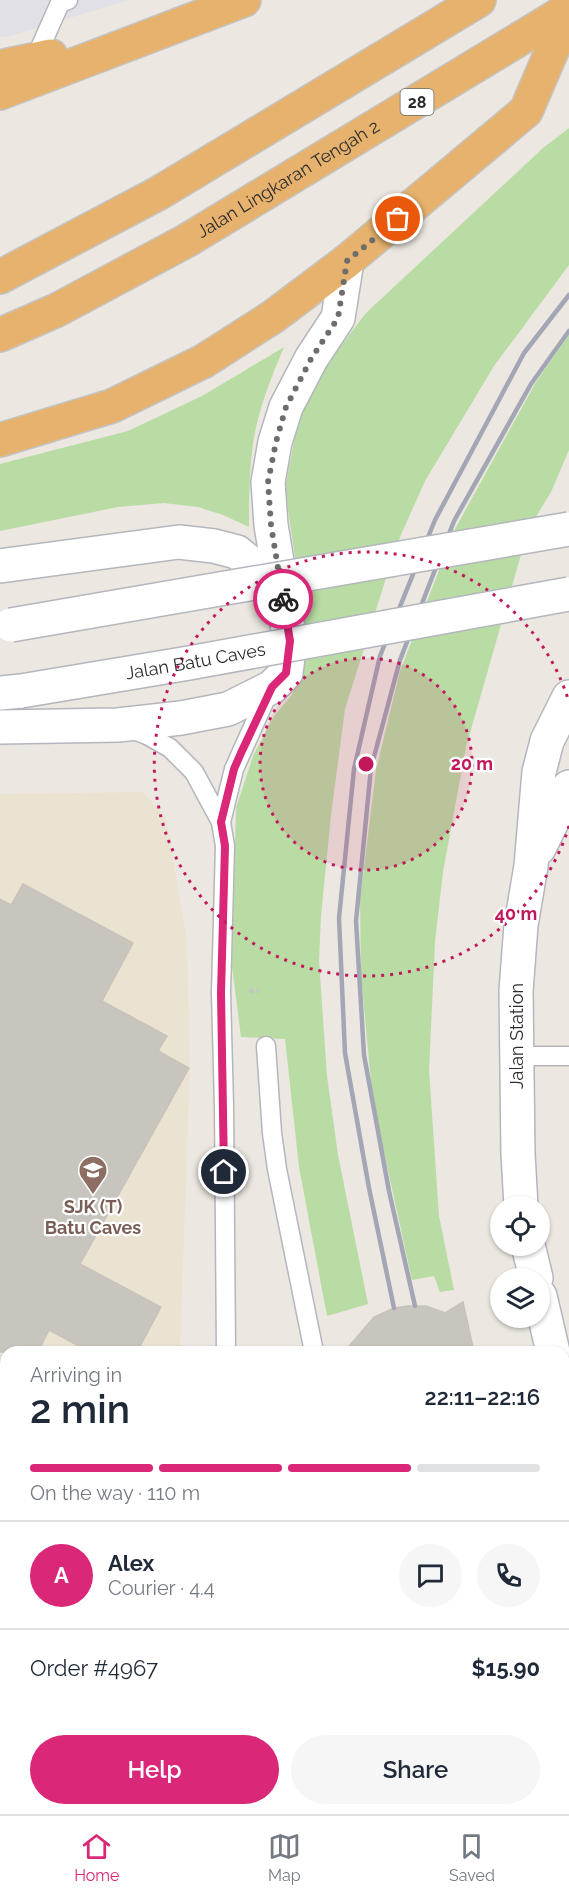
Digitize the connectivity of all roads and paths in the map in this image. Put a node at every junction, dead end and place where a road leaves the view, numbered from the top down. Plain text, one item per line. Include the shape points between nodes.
1 (244, 0) edge
2 (478, 0) edge
3 (63, 1) edge
4 (569, 10) edge
5 (143, 37) junction
6 (35, 59) junction
7 (0, 67) edge
8 (0, 93) edge
9 (347, 261) junction
10 (0, 277) edge
11 (0, 335) edge
12 (15, 430) edge
13 (0, 440) edge
14 (569, 529) edge
15 (0, 566) edge
16 (569, 594) edge
17 (285, 612) junction
18 (5, 626) edge
19 (272, 687) junction
20 (7, 691) edge
21 (569, 696) edge
22 (118, 725) junction
23 (0, 727) edge
24 (569, 787) edge
25 (221, 822) junction
26 (531, 866) junction
27 (266, 1047) dead end
28 (516, 1056) junction
29 (569, 1056) edge
30 (520, 1196) edge
31 (547, 1328) edge
32 (226, 1346) edge
33 (313, 1346) edge
34 (552, 1346) edge

1 - 5 highway
2 - 10 highway via 159,194
3 - 6 lane
4 - 9 highway via 526,111
4 - 11 highway, Jalan Lingkaran Tengah 2 / 28 via 186,242
5 - 6 highway
5 - 8 highway
6 - 7 highway
9 - 12 highway via 274,316 204,361 112,406
9 - 17 main road via 338,318 286,407 268,482
12 - 13 highway
14 - 18 main road, bridge
15 - 17 main road via 179,542 214,546 237,552 264,574
16 - 20 main road, Jalan Batu Caves, bridge via 189,663
17 - 19 main road via 290,641 286,673
19 - 22 main road via 228,709
19 - 25 lane via 234,769
21 - 26 main road, Jalan Station via 547,741 539,772
22 - 23 main road
22 - 25 lane via 170,748 194,772
24 - 26 main road, Jalan Station
25 - 32 lane via 225,846 221,993
26 - 28 main road, Jalan Station via 521,925
27 - 33 lane via 277,1169
28 - 29 lane
28 - 30 main road, Jalan Station
31 - 34 main road

